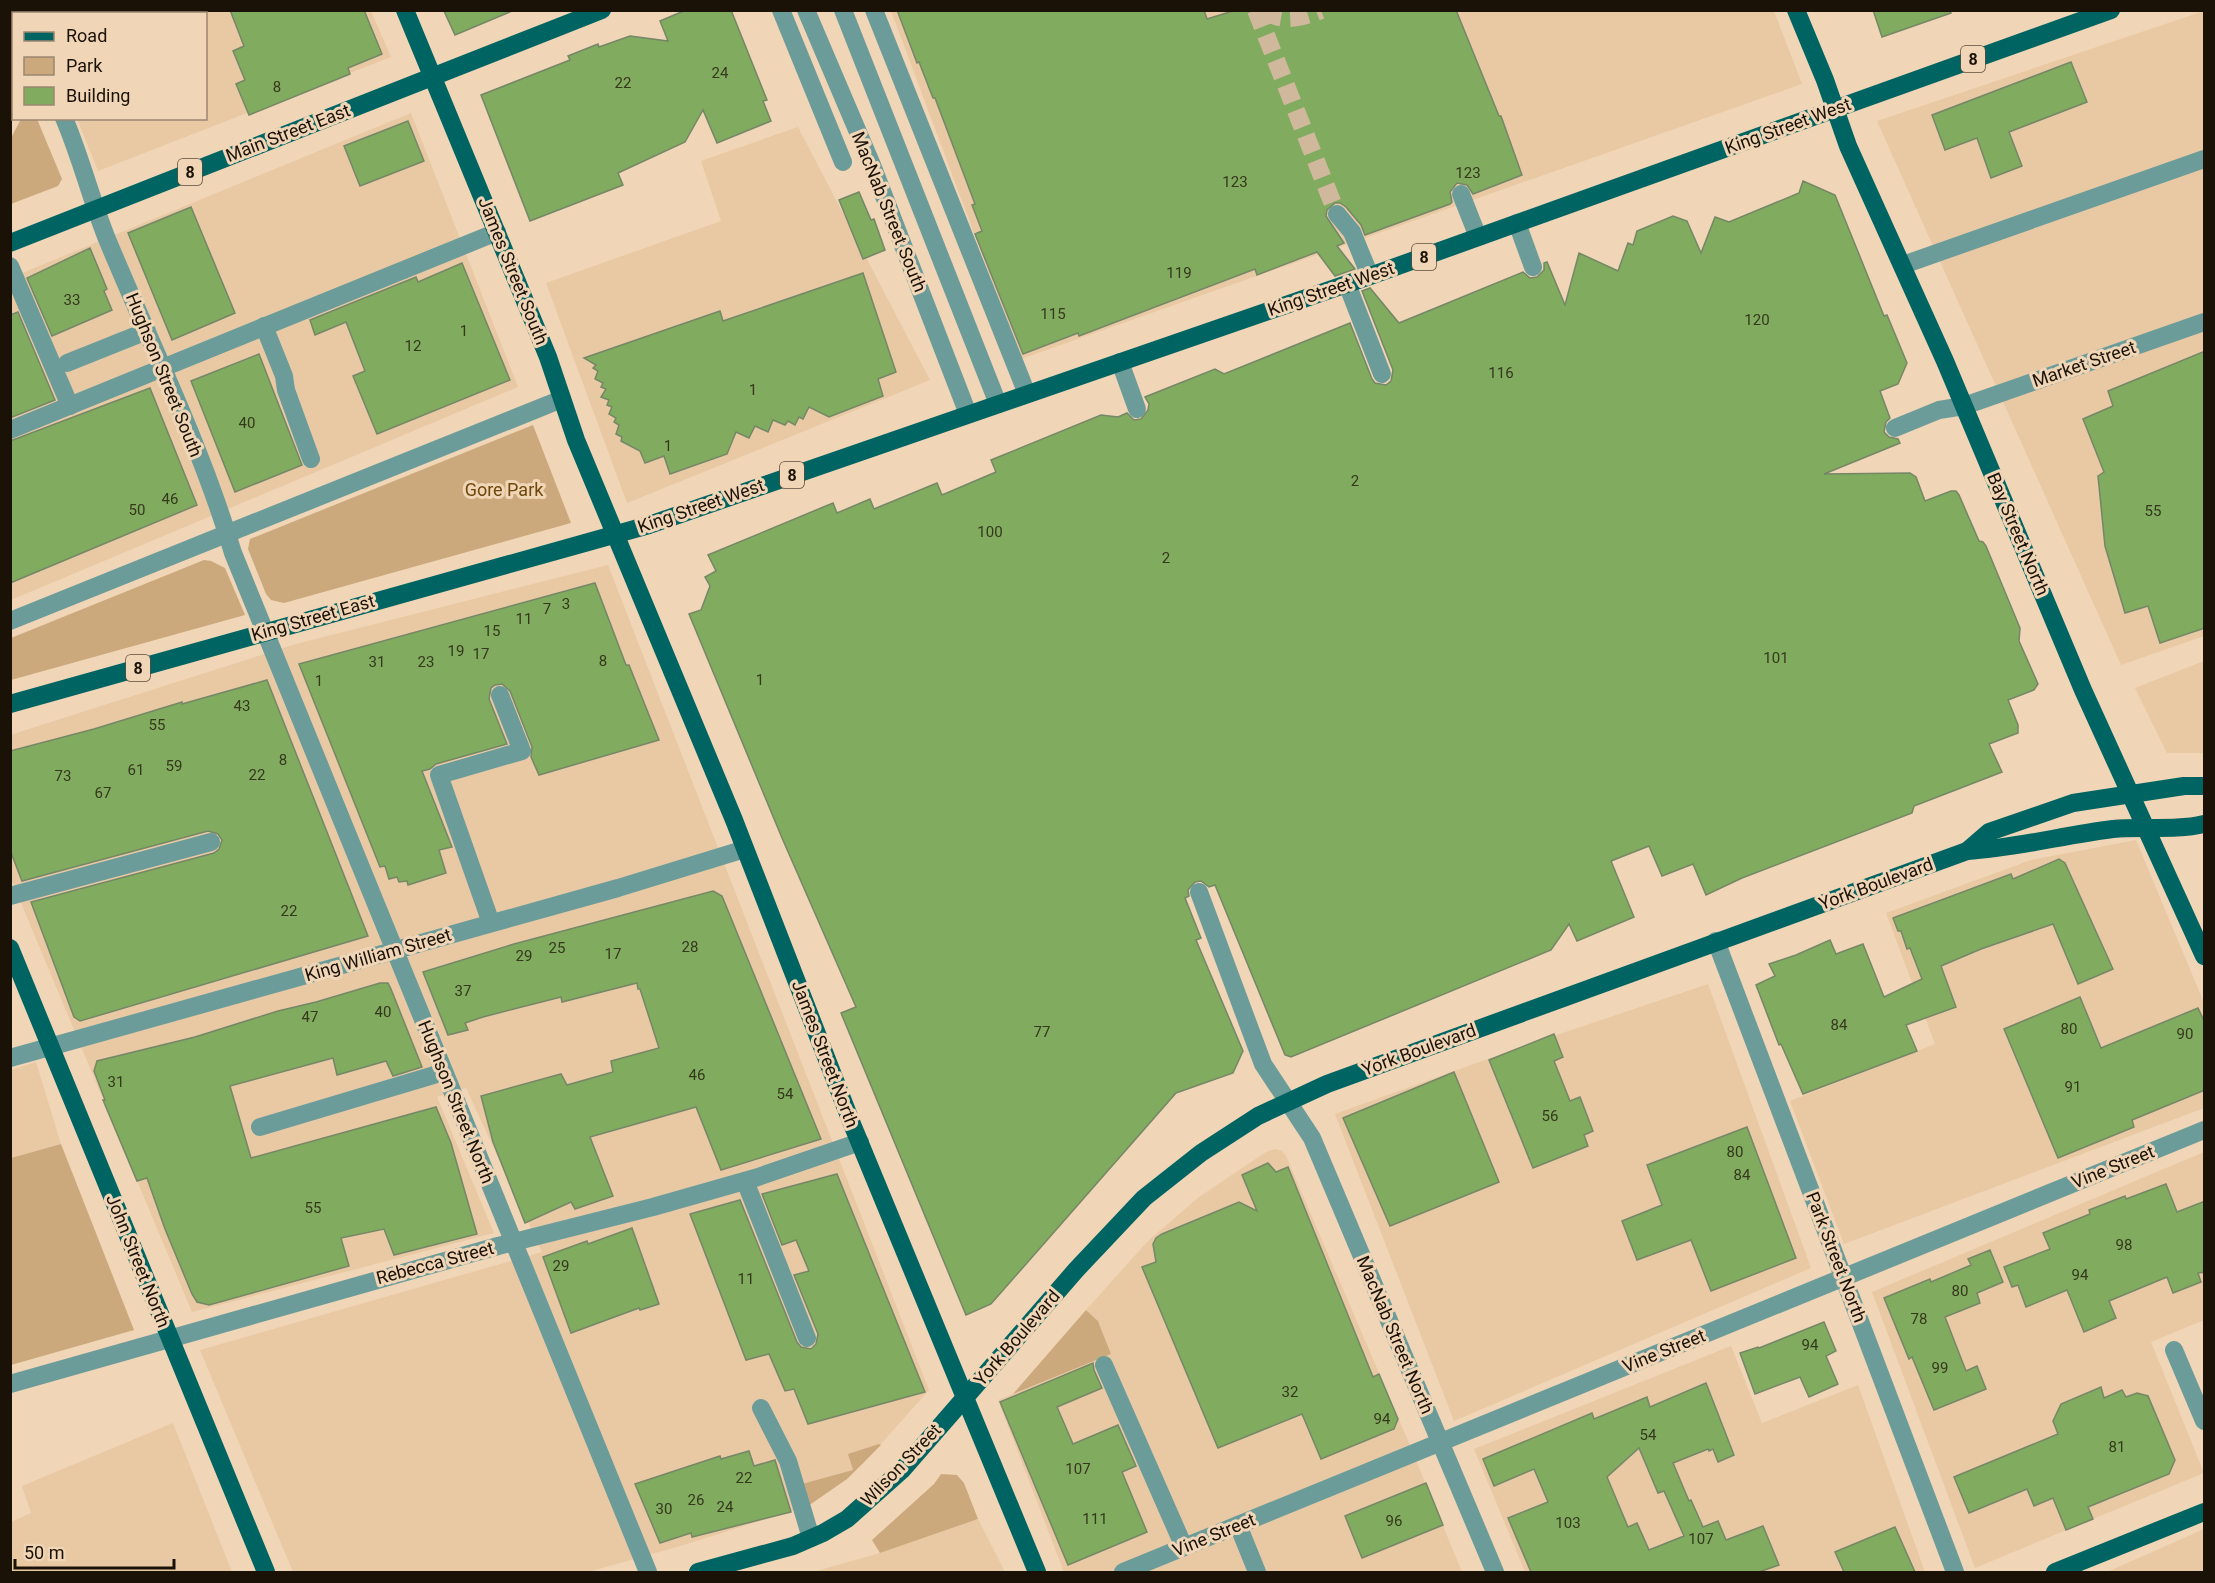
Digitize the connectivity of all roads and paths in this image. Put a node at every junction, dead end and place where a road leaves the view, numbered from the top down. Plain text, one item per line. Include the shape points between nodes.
1 (405, 10) edge
2 (602, 10) edge
3 (781, 10) edge
4 (806, 10) edge
5 (843, 10) edge
6 (874, 10) edge
7 (1796, 10) edge
8 (2111, 10) edge
9 (432, 77) junction
10 (1836, 109) junction
11 (65, 120) edge
12 (2205, 159) edge
13 (843, 162) dead end
14 (1461, 194) dead end
15 (96, 209) junction
16 (1337, 214) tunnel mouth
17 (1517, 223) junction
18 (497, 232) junction
19 (1478, 237) junction
20 (10, 243) edge
21 (1903, 265) junction
22 (10, 266) edge
23 (1533, 267) dead end
24 (1370, 276) junction
25 (1347, 284) junction
26 (2205, 322) edge
27 (264, 326) junction
28 (147, 331) junction
29 (1120, 362) junction
30 (67, 363) dead end
31 (163, 368) junction
32 (1382, 374) dead end
33 (1028, 394) junction
34 (562, 399) junction
35 (998, 404) junction
36 (70, 406) junction
37 (1964, 406) junction
38 (1137, 409) dead end
39 (968, 414) junction
40 (1894, 428) dead end
41 (10, 430) edge
42 (311, 459) dead end
43 (227, 534) junction
44 (615, 534) junction
45 (10, 621) edge
46 (265, 632) junction
47 (500, 695) dead end
48 (10, 704) edge
49 (2205, 786) edge
50 (2132, 794) junction
51 (2205, 824) edge
52 (2146, 827) junction
53 (211, 842) dead end
54 (745, 849) junction
55 (1967, 851) junction
56 (1199, 892) dead end
57 (10, 896) edge
58 (491, 923) junction
59 (1716, 941) junction
60 (10, 948) edge
61 (395, 950) junction
62 (2205, 956) edge
63 (50, 1046) junction
64 (10, 1058) edge
65 (444, 1072) junction
66 (1288, 1102) junction
67 (260, 1127) dead end
68 (2205, 1130) edge
69 (860, 1142) junction
70 (745, 1181) junction
71 (514, 1242) junction
72 (1843, 1277) junction
73 (170, 1337) junction
74 (807, 1338) dead end
75 (2174, 1350) dead end
76 (1104, 1365) dead end
77 (10, 1384) edge
78 (964, 1397) junction
79 (761, 1408) dead end
80 (2205, 1422) edge
81 (1440, 1442) junction
82 (2205, 1512) edge
83 (1238, 1525) junction
84 (811, 1538) junction
85 (1184, 1547) junction
86 (2062, 1571) edge
87 (266, 1572) edge
88 (648, 1572) edge
89 (698, 1572) edge
90 (1036, 1572) edge
91 (1123, 1572) edge
92 (1257, 1572) edge
93 (1495, 1572) edge
94 (1955, 1572) edge

1 - 9 main road, James Street South
2 - 9 main road, 8
3 - 13 street
4 - 39 street, MacNab Street South via 872,165
5 - 35 street, MacNab Street South
6 - 33 street
7 - 10 main road, Bay Street North
8 - 10 main road, King Street West / 8
9 - 15 main road, Main Street East / 8
9 - 18 main road, James Street South
10 - 17 main road, King Street West / 8
10 - 21 main road, Bay Street North via 1848,146
11 - 15 street, Hughson Street South
12 - 21 street
14 - 19 street
15 - 20 main road, Main Street East / 8
15 - 28 street, Hughson Street South
16 - 24 street via 1352,232
17 - 19 main road, King Street West / 8
17 - 23 street
18 - 27 street
18 - 34 main road, James Street South
19 - 24 main road, King Street West / 8
21 - 37 main road, Bay Street North
22 - 36 street
24 - 25 main road, King Street West / 8
25 - 29 main road, King Street West / 8
25 - 32 street
26 - 37 street, Market Street
27 - 31 street
27 - 42 street
28 - 30 street
28 - 31 street, Hughson Street South
29 - 33 main road, King Street West / 8
29 - 38 street
31 - 36 street
31 - 43 street, Hughson Street South
33 - 35 main road, King Street West / 8
34 - 43 street
34 - 44 main road, James Street South
35 - 39 main road, King Street West / 8
36 - 41 street
37 - 40 street, Market Street via 1939,410
37 - 50 main road, Bay Street North via 2069,658
39 - 44 main road, King Street West / 8
43 - 45 street
43 - 46 street, Hughson Street South
44 - 46 main road, King Street East / 8
44 - 54 main road, James Street North
46 - 48 main road, King Street East / 8
46 - 61 street, Hughson Street North
47 - 58 street via 522,750 439,775
49 - 50 main road, York Boulevard
50 - 52 main road, Bay Street North
50 - 55 main road, York Boulevard via 2073,803 1989,832
51 - 52 main road, York Boulevard
52 - 55 main road, York Boulevard
52 - 62 main road, Bay Street North
53 - 57 street
54 - 58 street, King William Street
54 - 69 main road, James Street North
55 - 59 main road, York Boulevard
56 - 66 street, MacNab Street North via 1263,1064
58 - 61 street, King William Street
59 - 66 main road, York Boulevard via 1327,1084
59 - 72 street, Park Street North
60 - 63 main road, John Street North
61 - 63 street, King William Street
61 - 65 street, Hughson Street North
63 - 64 street, King William Street
63 - 73 main road, John Street North
65 - 67 street
65 - 71 street, Hughson Street North
66 - 78 main road, York Boulevard via 1258,1116 1201,1153 1144,1198
66 - 81 street, MacNab Street North via 1312,1138
68 - 72 street, Vine Street
69 - 70 street, Rebecca Street
69 - 78 main road, James Street North
70 - 71 street, Rebecca Street
70 - 74 street
71 - 73 street, Rebecca Street
71 - 88 street, Hughson Street North
72 - 81 street, Vine Street
72 - 94 street, Park Street North
73 - 77 street, Rebecca Street
73 - 87 main road, John Street North
75 - 80 street
76 - 85 street
78 - 84 main road, Wilson Street via 888,1483 847,1519
78 - 90 main road, James Street North
79 - 84 street via 788,1461
81 - 83 street, Vine Street
81 - 93 street, MacNab Street North
82 - 86 main road
83 - 85 street, Vine Street
83 - 92 street
84 - 89 main road, Wilson Street
85 - 91 street, Vine Street

